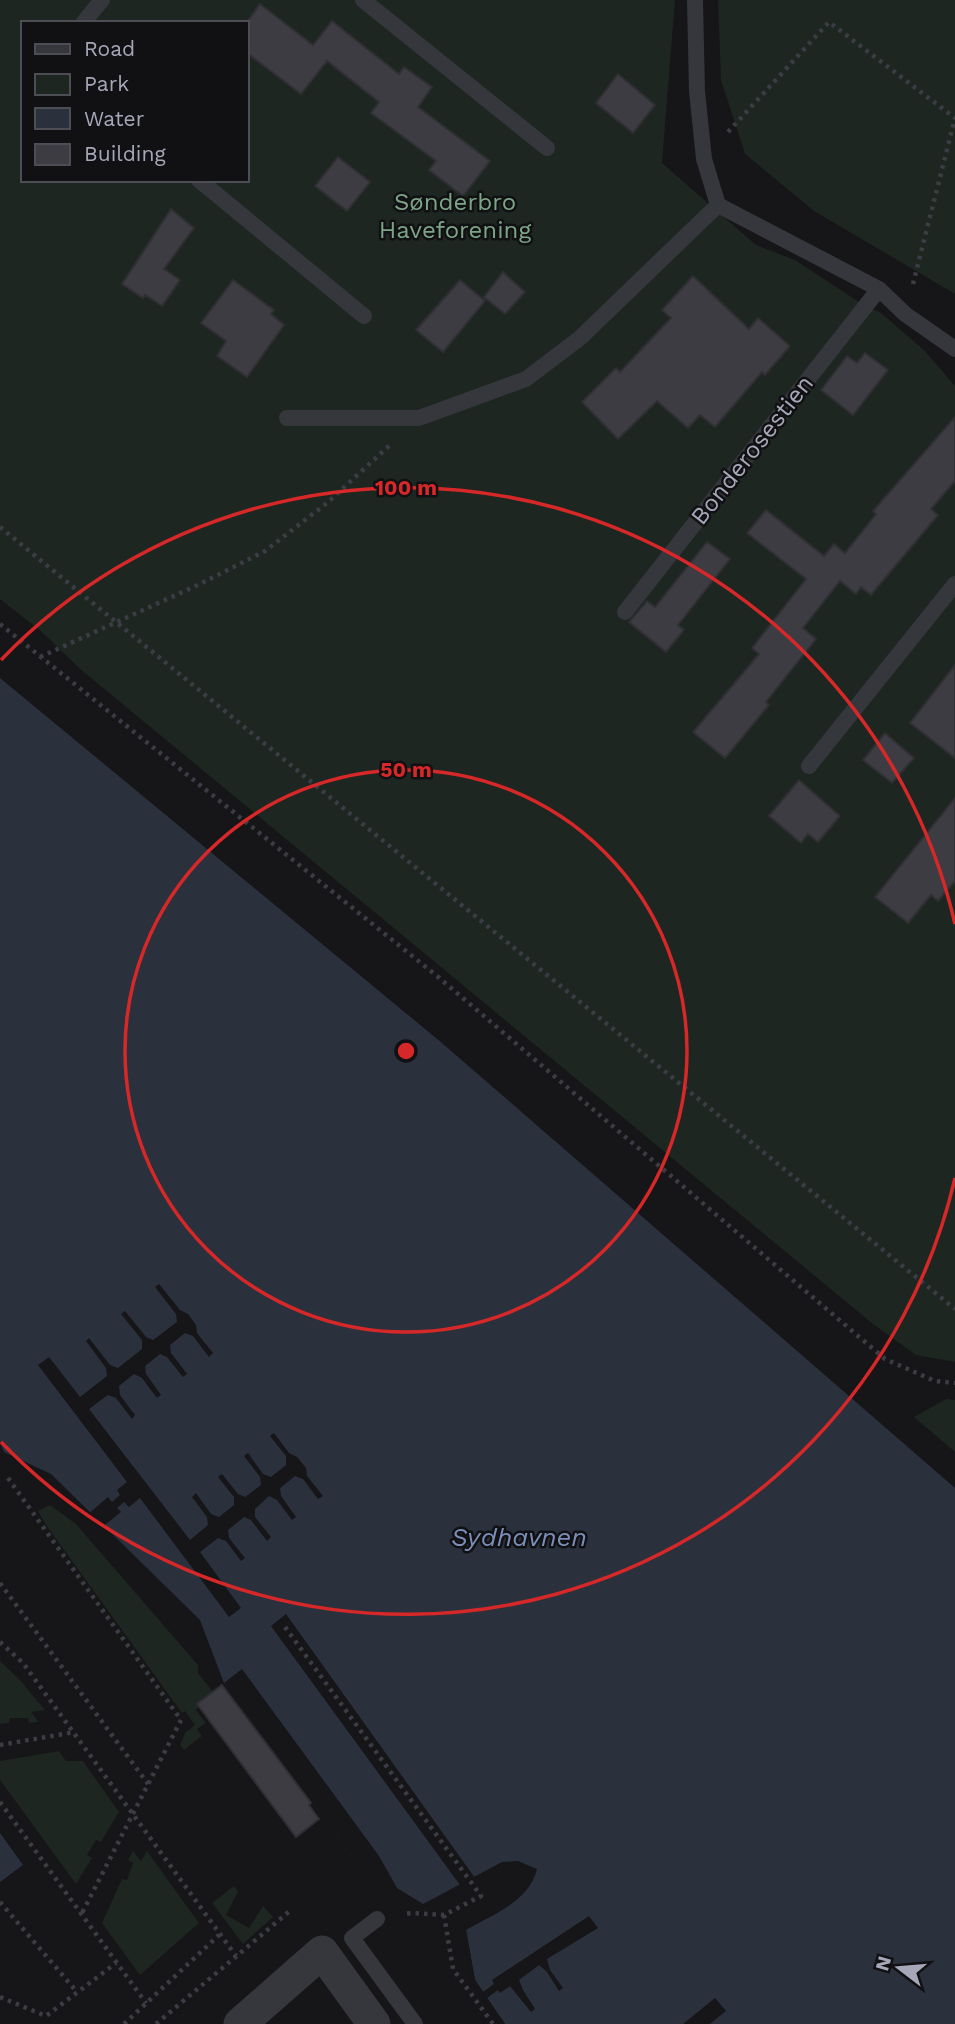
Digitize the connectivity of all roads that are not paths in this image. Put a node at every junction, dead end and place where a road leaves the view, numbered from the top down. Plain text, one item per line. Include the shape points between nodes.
1 (102, 0) edge
2 (363, 0) edge
3 (695, 0) edge
4 (85, 21) edge
5 (547, 148) dead end
6 (201, 182) edge
7 (718, 205) junction
8 (879, 289) junction
9 (364, 316) dead end
10 (955, 349) edge
11 (287, 418) dead end
12 (955, 584) edge
13 (625, 612) dead end
14 (809, 766) dead end
15 (377, 1919) road end
16 (240, 2024) edge
17 (374, 2024) edge
18 (415, 2024) edge

1 - 4 lane
2 - 5 lane
3 - 7 lane via 704,159
6 - 9 lane
7 - 8 lane
7 - 11 lane via 580,338 526,379 419,418
8 - 10 lane via 905,314
8 - 13 lane, Bonderosestien
12 - 14 lane
15 - 18 lane via 352,1938
16 - 17 street via 322,1952

